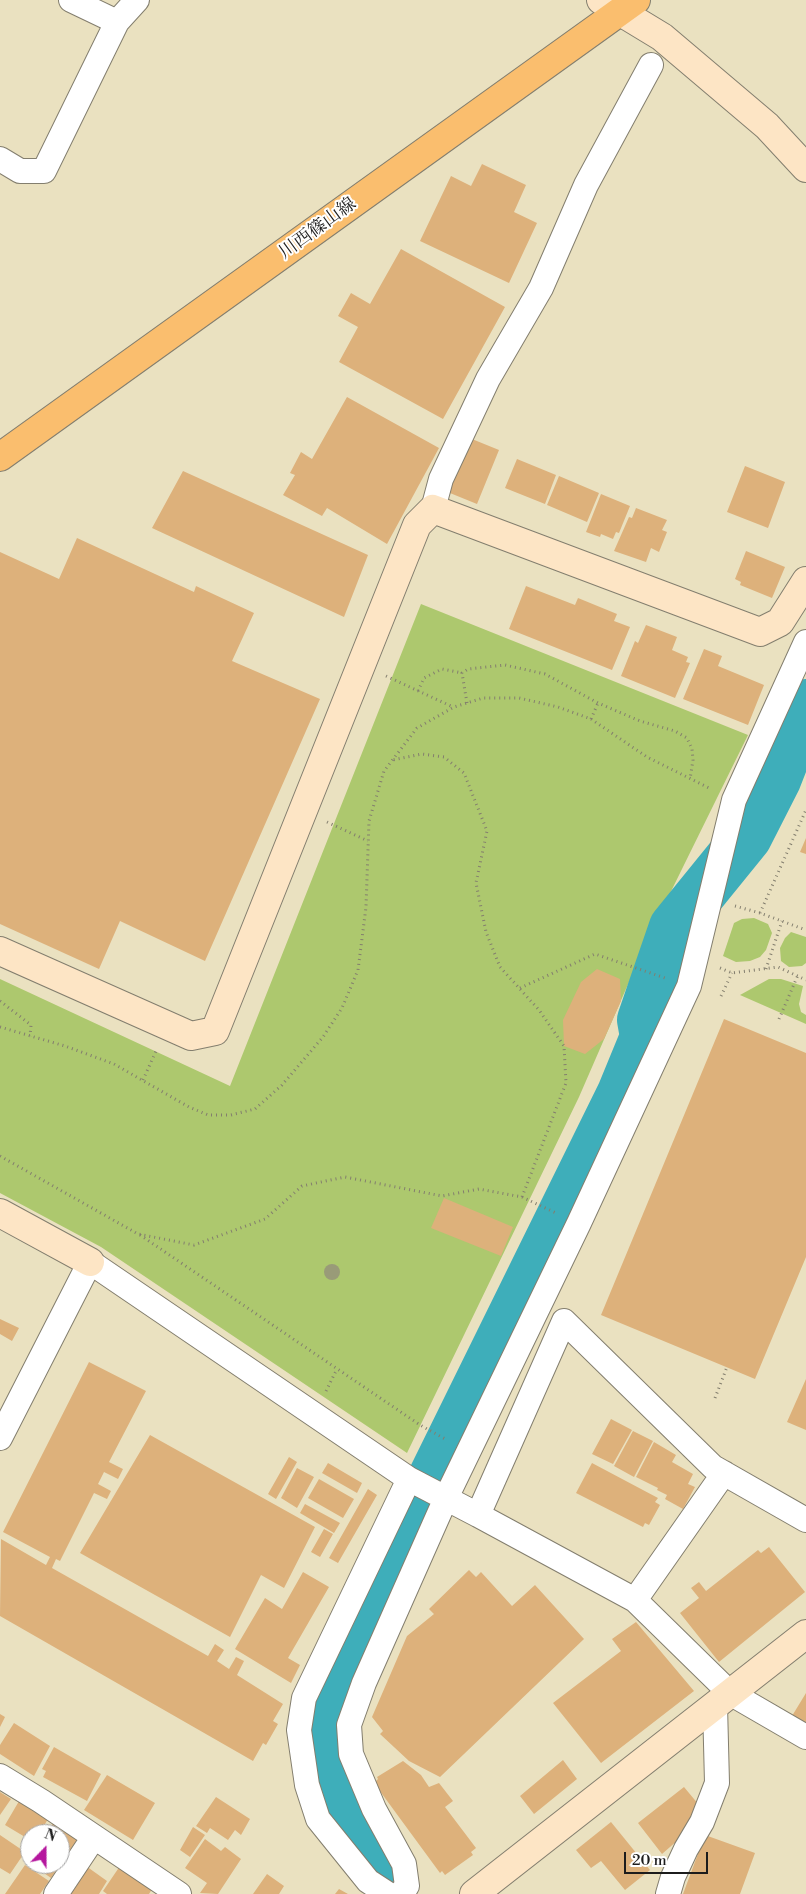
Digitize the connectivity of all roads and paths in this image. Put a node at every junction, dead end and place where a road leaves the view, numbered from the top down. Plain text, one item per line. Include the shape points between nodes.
1 (71, 0) edge
2 (137, 0) edge
3 (619, 4) edge
4 (117, 22) junction
5 (651, 65) dead end
6 (0, 159) edge
7 (806, 168) edge
8 (0, 457) edge
9 (433, 508) junction
10 (806, 581) edge
11 (806, 642) edge
12 (462, 673) junction
13 (384, 675) dead end
14 (418, 691) junction
15 (467, 703) junction
16 (598, 703) junction
17 (454, 707) junction
18 (591, 719) junction
19 (690, 779) junction
20 (734, 800) junction
21 (806, 810) edge
22 (324, 821) dead end
23 (368, 841) dead end
24 (711, 899) junction
25 (760, 913) junction
26 (782, 921) junction
27 (806, 930) edge
28 (0, 951) edge
29 (696, 960) junction
30 (766, 969) junction
31 (732, 973) junction
32 (798, 975) junction
33 (666, 979) dead end
34 (806, 980) edge
35 (520, 988) junction
36 (721, 996) dead end
37 (0, 1001) edge
38 (779, 1019) dead end
39 (30, 1036) dead end
40 (157, 1050) dead end
41 (143, 1080) dead end
42 (0, 1156) edge
43 (522, 1197) junction
44 (554, 1212) dead end
45 (0, 1214) edge
46 (138, 1234) junction
47 (90, 1262) junction
48 (727, 1367) dead end
49 (715, 1398) dead end
50 (438, 1435) dead end
51 (0, 1438) edge
52 (724, 1472) junction
53 (412, 1480) junction
54 (441, 1496) junction
55 (478, 1516) junction
56 (806, 1520) edge
57 (635, 1600) junction
58 (806, 1634) edge
59 (722, 1699) junction
60 (806, 1737) edge
61 (0, 1776) edge
62 (94, 1837) junction
63 (170, 1892) edge
64 (56, 1894) edge
65 (388, 1894) edge
66 (400, 1894) edge
67 (474, 1894) edge
68 (668, 1894) edge

1 - 4 street
2 - 4 street
3 - 7 street via 767,126
3 - 8 main road, 川西篠山線
4 - 6 street via 44,171 20,171
5 - 9 street via 586,185 541,288 488,379 440,479
9 - 10 street via 760,632 780,622
9 - 28 street via 417,525 215,1031 191,1036
11 - 20 street
12 - 14 path via 442,669 424,678
12 - 15 path
12 - 16 path via 493,664 520,667 559,680
13 - 14 path
14 - 17 path
15 - 17 path
15 - 18 path via 483,698 519,698
16 - 18 path
16 - 19 path via 640,721 675,730 687,738 694,760
17 - 35 path via 417,728 392,760 422,754 444,757 464,773 487,831 476,883 486,932 500,967
18 - 19 path via 647,757
19 - 20 path
20 - 24 street
21 - 25 path
22 - 23 path
24 - 25 path
24 - 29 street
25 - 26 path
26 - 27 path
26 - 30 path
29 - 31 path
29 - 54 street via 689,986 593,1195
30 - 31 path
30 - 32 path via 778,967
31 - 36 path
32 - 34 path
32 - 38 path
33 - 35 path via 595,954
35 - 43 path via 564,1046 566,1083
37 - 39 path via 31,1025
40 - 41 path
42 - 46 path
43 - 44 path
43 - 46 path via 479,1189 442,1196 345,1177 302,1186 266,1219 194,1245
45 - 47 street
46 - 50 path via 420,1426
47 - 51 street
47 - 53 street
48 - 49 path
52 - 55 street via 713,1467 564,1321
52 - 56 street
52 - 57 street
53 - 54 street
53 - 65 street via 304,1698 299,1730 307,1785 318,1819 368,1881
54 - 55 street
54 - 66 street via 349,1725 351,1754 374,1809 404,1864 407,1886
55 - 57 street
57 - 59 street
58 - 59 street
59 - 60 street
59 - 67 street
59 - 68 street via 717,1783
61 - 62 street
62 - 63 street
62 - 64 street

